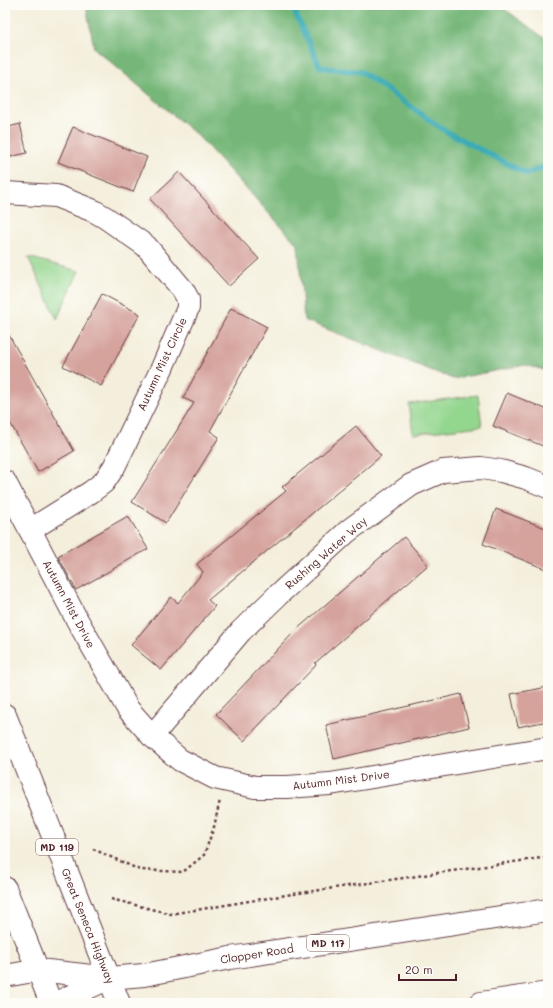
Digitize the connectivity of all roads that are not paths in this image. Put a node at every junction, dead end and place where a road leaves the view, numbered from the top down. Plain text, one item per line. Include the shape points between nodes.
1 (5, 193) edge
2 (5, 482) edge
3 (548, 487) edge
4 (30, 530) junction
5 (5, 715) edge
6 (152, 736) junction
7 (548, 748) edge
8 (5, 888) edge
9 (548, 910) edge
10 (39, 970) junction
11 (5, 976) edge
12 (109, 978) junction
13 (548, 993) edge
14 (52, 1003) edge
15 (56, 1003) edge
16 (119, 1003) edge
17 (481, 1003) edge

1 - 4 street, Autumn Mist Circle via 56,196 94,211 146,246 188,299 188,308 162,368 114,467 104,482
2 - 4 street, Autumn Mist Drive
3 - 6 street, Rushing Water Way via 526,478 481,468 443,471 411,485 348,531 278,595 241,631
4 - 6 street, Autumn Mist Drive via 128,710
5 - 12 street, Great Seneca Highway / MD 119
6 - 7 street, Autumn Mist Drive via 180,760 215,778 255,787 330,784
8 - 10 street
9 - 12 street, Clopper Road / MD 117 via 230,958 144,975
10 - 11 street, Clopper Road / MD 117
10 - 12 street, Clopper Road / MD 117
10 - 14 street
12 - 15 street, Clopper Road / MD 117
12 - 16 street, Great Seneca Highway / MD 119
13 - 17 street

